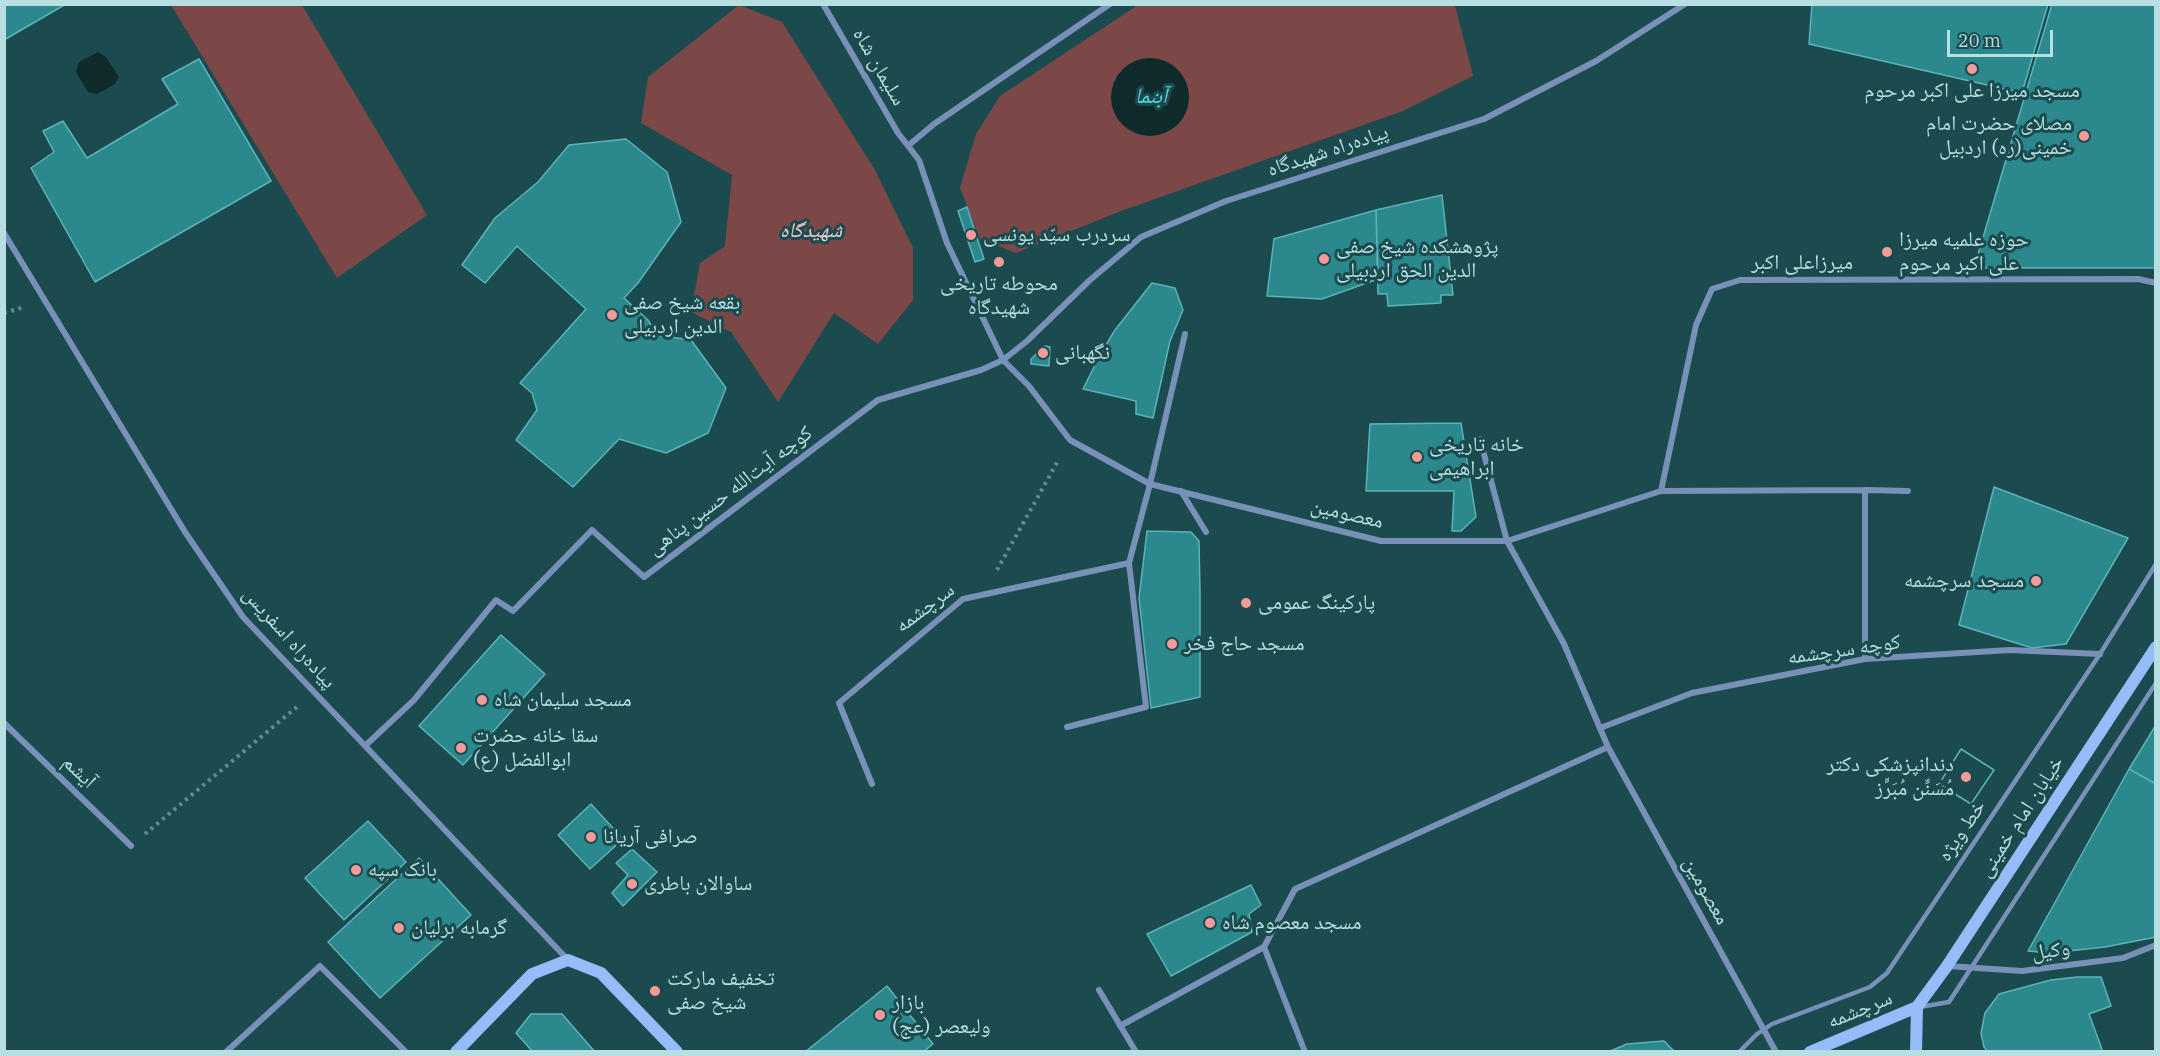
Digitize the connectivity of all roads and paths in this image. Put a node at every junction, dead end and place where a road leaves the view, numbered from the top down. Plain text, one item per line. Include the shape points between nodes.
1 (823, 4) edge
2 (1110, 4) edge
3 (1685, 4) edge
4 (909, 145) junction
5 (4, 233) edge
6 (2156, 283) edge
7 (1185, 334) dead end
8 (1003, 360) junction
9 (1480, 439) dead end
10 (1070, 440) junction
11 (1150, 484) junction
12 (1864, 490) junction
13 (1181, 491) junction
14 (1661, 491) junction
15 (1908, 491) dead end
16 (1206, 532) dead end
17 (1507, 541) junction
18 (1129, 563) junction
19 (2156, 564) edge
20 (995, 572) dead end
21 (2156, 647) edge
22 (2100, 654) junction
23 (1864, 659) junction
24 (2152, 660) edge
25 (2156, 683) edge
26 (314, 692) junction
27 (4, 723) edge
28 (1067, 727) dead end
29 (1600, 728) junction
30 (366, 745) junction
31 (1608, 747) junction
32 (872, 784) dead end
33 (131, 846) joint
34 (2156, 945) edge
35 (1264, 947) junction
36 (568, 960) junction
37 (1947, 966) junction
38 (1971, 968) junction
39 (1099, 990) dead end
40 (1917, 1007) junction
41 (1120, 1026) junction
42 (1764, 1029) junction
43 (226, 1052) edge
44 (406, 1052) edge
45 (456, 1052) edge
46 (677, 1052) edge
47 (1136, 1052) edge
48 (1305, 1052) edge
49 (1739, 1052) edge
50 (1776, 1052) edge
51 (1810, 1052) edge
52 (1916, 1052) edge

1 - 4 street, سلیمان شاه via 898,133
2 - 4 street
3 - 8 street, پیاده‌راه شهیدگاه via 1596,61 1484,119 1227,201 1141,237
4 - 8 street, سلیمان شاه via 919,160 947,243
5 - 26 street, پیاده‌راه اسفریس via 185,532 243,617
6 - 14 street, میرزاعلی اکبر via 2138,279 1740,280 1712,289 1695,324
7 - 11 street
8 - 10 street, معصومین via 1029,386
8 - 30 street, کوچه آیت‌الله حسین پناهی via 878,400 644,577 592,530 513,611 496,600 414,700
9 - 17 street
10 - 11 street, معصومین
10 - 20 path
11 - 13 street, معصومین
11 - 18 street
12 - 14 street
12 - 15 street
12 - 23 street
13 - 16 street
13 - 17 street, معصومین via 1381,541
14 - 17 street
17 - 29 street, معصومین via 1564,644
18 - 28 street via 1146,707
18 - 32 street, سرچشمه via 963,599 839,703
19 - 22 lane, خط ویژه
21 - 24 main road, خیابان امام خمینی
22 - 23 street, کوچه سرچشمه via 2010,650
22 - 42 lane, خط ویژه via 1887,973 1870,987
23 - 29 street, کوچه سرچشمه via 1692,693
24 - 37 main road, خیابان امام خمینی
25 - 38 lane
26 - 30 street, پیاده‌راه اسفریس
26 - 33 path
27 - 33 street, آیشم
29 - 31 street, معصومین
30 - 36 street, پیاده‌راه اسفریس
31 - 35 street via 1294,889
31 - 42 street, معصومین
34 - 38 street, وکیل via 2123,958 2022,971
35 - 41 street
35 - 48 street
36 - 45 main road via 531,974
36 - 46 main road via 601,973
37 - 38 street, وکیل
37 - 40 main road, خیابان امام خمینی
38 - 40 lane via 1949,1002
39 - 41 street
40 - 51 main road, سرچشمه
40 - 52 main road, سرچشمه
41 - 47 street
42 - 49 lane, خط ویژه
42 - 50 street, معصومین
43 - 44 street via 320,966

